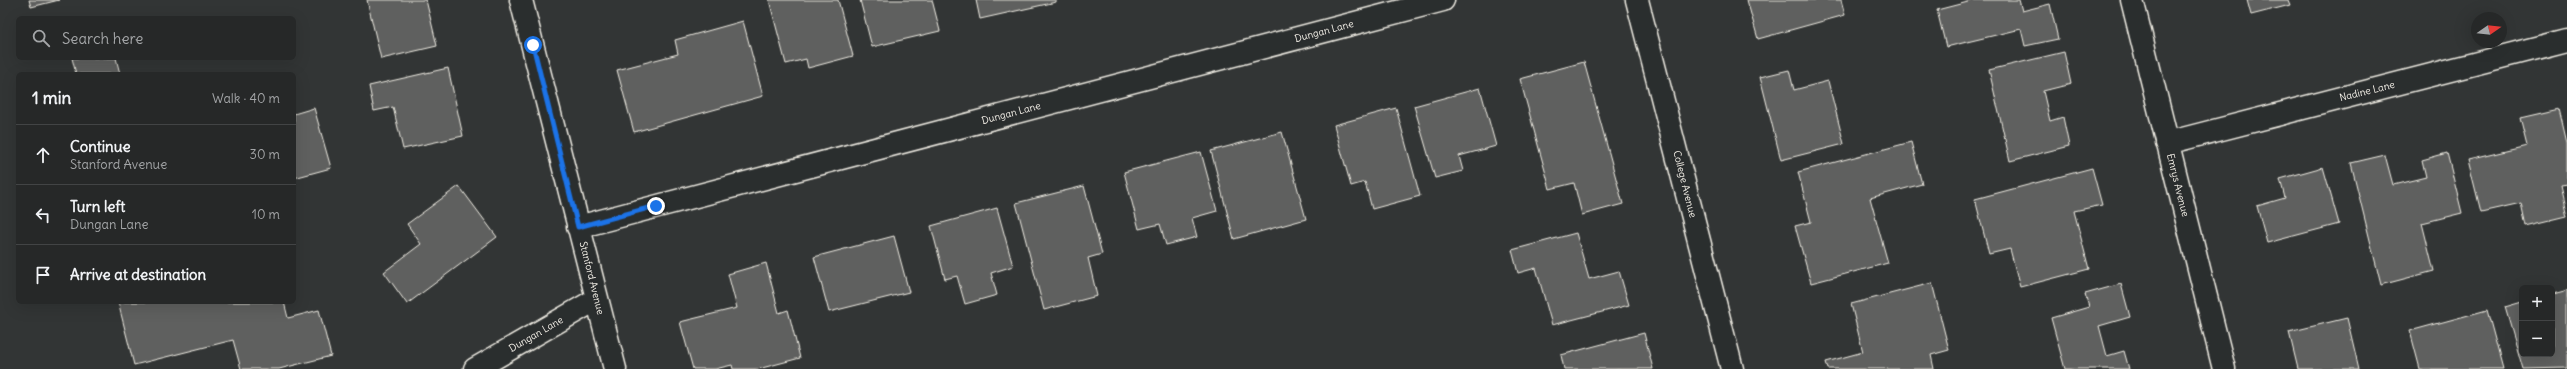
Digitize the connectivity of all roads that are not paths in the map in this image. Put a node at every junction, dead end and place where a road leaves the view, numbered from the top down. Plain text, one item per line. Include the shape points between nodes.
1 (521, 0) edge
2 (1443, 0) edge
3 (1637, 0) edge
4 (2132, 0) edge
5 (2567, 40) edge
6 (2167, 143) junction
7 (578, 227) junction
8 (597, 299) junction
9 (475, 369) edge
10 (615, 369) edge
11 (1732, 369) edge
12 (2224, 369) edge

1 - 7 street, Stanford Avenue
2 - 7 street, Dungan Lane
3 - 11 street, College Avenue
4 - 6 street, Emrys Avenue
5 - 6 street, Nadine Lane
6 - 12 street, Emrys Avenue
7 - 8 street, Stanford Avenue
8 - 9 street, Dungan Lane
8 - 10 street, Stanford Avenue

